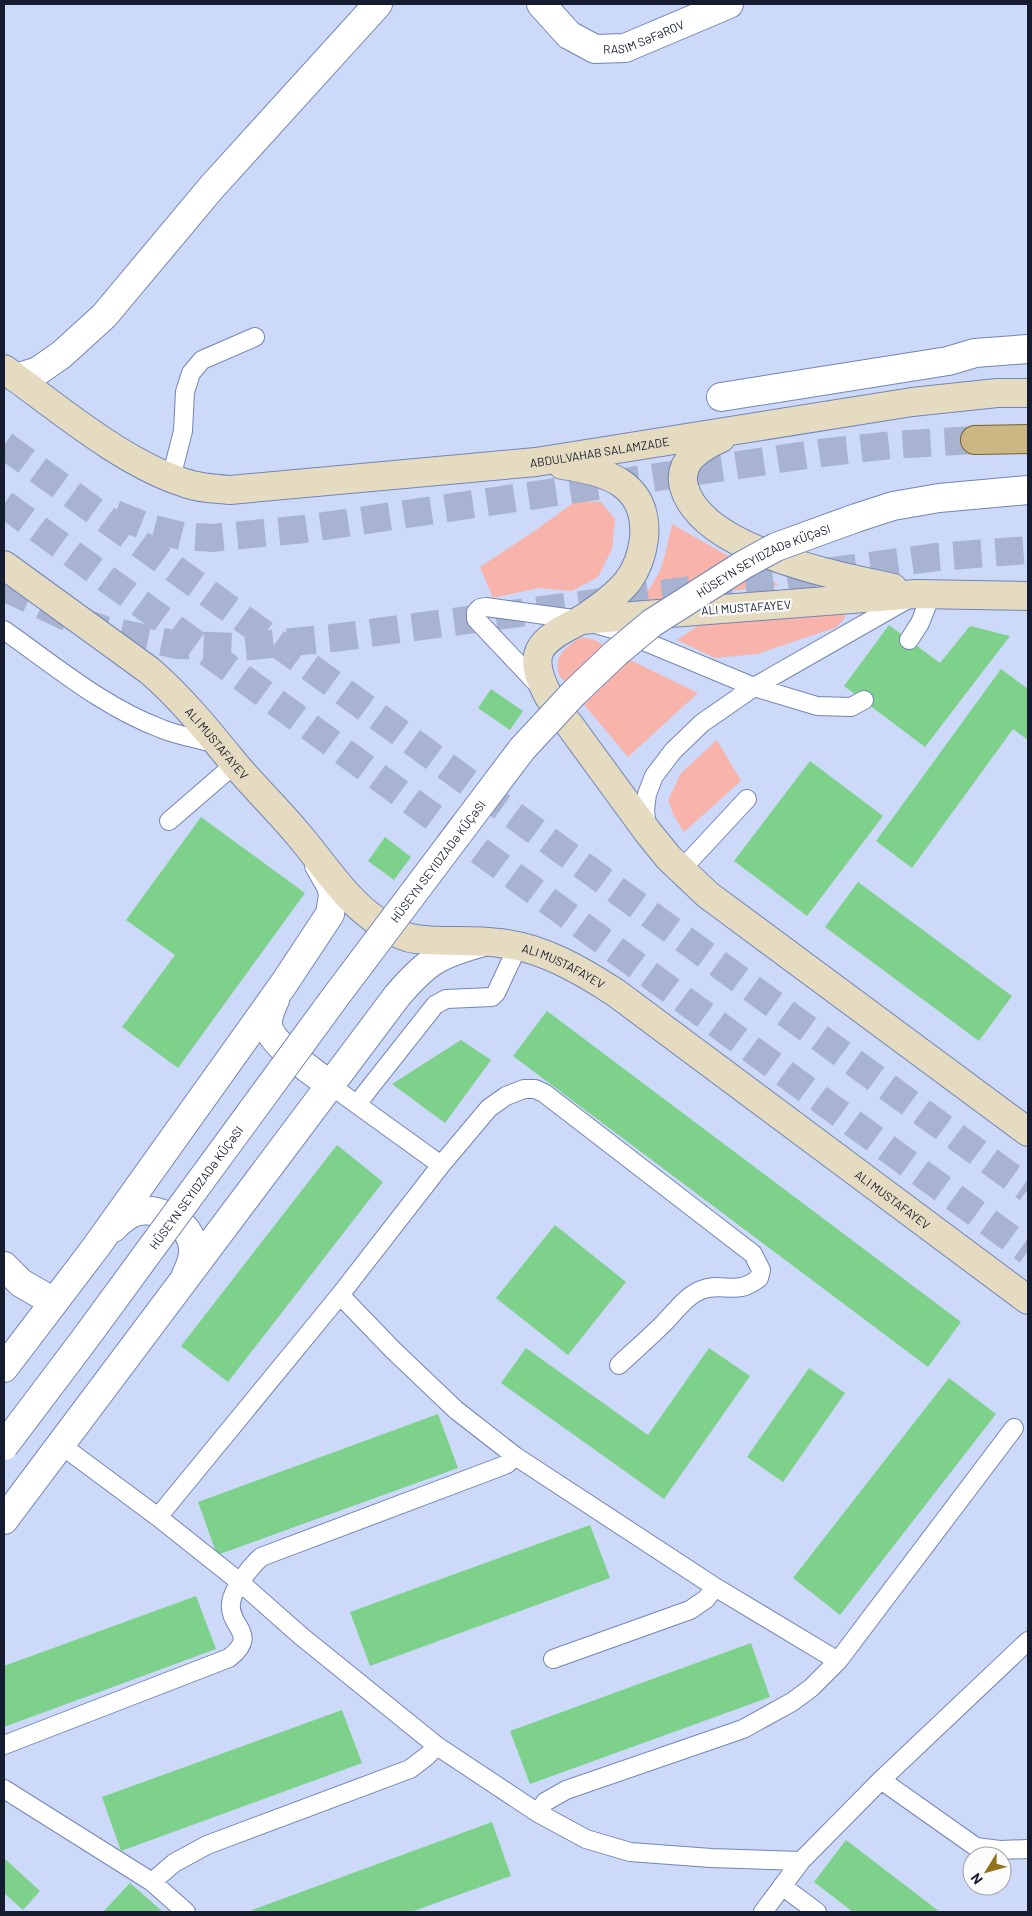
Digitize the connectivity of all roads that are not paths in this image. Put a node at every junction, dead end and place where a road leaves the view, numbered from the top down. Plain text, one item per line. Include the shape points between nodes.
1 (378, 4) edge
2 (541, 4) edge
3 (729, 4) edge
4 (254, 336) dead end
5 (1028, 350) edge
6 (10, 373) edge
7 (1028, 393) edge
8 (721, 397) dead end
9 (737, 430) junction
10 (1028, 439) edge
11 (975, 440) tunnel mouth
12 (536, 462) junction
13 (172, 478) junction
14 (1028, 490) edge
15 (4, 565) edge
16 (924, 594) junction
17 (1028, 596) edge
18 (581, 620) junction
19 (4, 630) edge
20 (910, 640) dead end
21 (754, 687) junction
22 (550, 697) junction
23 (864, 700) dead end
24 (227, 754) junction
25 (747, 799) dead end
26 (169, 821) dead end
27 (647, 831) junction
28 (297, 833) junction
29 (681, 870) junction
30 (484, 942) junction
31 (518, 946) junction
32 (283, 985) junction
33 (330, 1085) junction
34 (357, 1104) junction
35 (1028, 1132) edge
36 (441, 1165) junction
37 (96, 1247) junction
38 (4, 1266) edge
39 (340, 1295) junction
40 (171, 1300) junction
41 (1028, 1300) edge
42 (54, 1302) junction
43 (618, 1365) dead end
44 (4, 1368) edge
45 (1014, 1428) dead end
46 (61, 1445) junction
47 (4, 1446) edge
48 (516, 1456) junction
49 (158, 1517) junction
50 (4, 1520) edge
51 (240, 1583) junction
52 (715, 1587) junction
53 (1028, 1641) edge
54 (553, 1659) dead end
55 (838, 1661) junction
56 (4, 1745) edge
57 (437, 1746) junction
58 (881, 1780) junction
59 (4, 1789) edge
60 (538, 1813) junction
61 (1028, 1849) edge
62 (801, 1861) junction
63 (152, 1882) junction
64 (782, 1886) junction
65 (186, 1912) edge
66 (763, 1912) edge
67 (817, 1912) edge

1 - 6 street via 211,188 104,316 38,371
2 - 3 street, RASIM SƏFƏROV via 569,35 595,49 624,48
4 - 13 lane via 202,360 191,373 185,392 183,431
5 - 8 street via 976,353 948,361
6 - 13 main road, ABDULVAHAB SALAMZADE via 113,446
7 - 9 main road, ABDULVAHAB SALAMZADE via 912,402
9 - 12 main road, ABDULVAHAB SALAMZADE
9 - 16 main road via 694,454 684,469 686,496 707,520 756,550 797,565
10 - 11 main road
12 - 13 main road, ABDULVAHAB SALAMZADE via 230,490 205,488
12 - 18 main road via 591,469 618,480 632,493 644,516 643,548 636,568 616,594
14 - 47 street, HÜSEYN SEYIDZADƏ KÜÇƏSI, bridge via 939,498 893,506 784,544 743,564 695,595 652,623 616,653 522,749
15 - 24 main road, ALI MUSTAFAYEV via 168,687
16 - 17 main road
16 - 18 main road, ALI MUSTAFAYEV
16 - 20 lane via 920,623
16 - 21 lane
18 - 21 lane via 617,630
18 - 22 main road, ALI MUSTAFAYEV via 549,638 537,657 542,683
18 - 22 lane via 486,607 476,612 476,619
19 - 24 lane via 118,709
21 - 23 lane via 817,706 852,707
21 - 27 lane via 702,723 654,776 647,794
22 - 27 main road, ALI MUSTAFAYEV
24 - 26 lane
24 - 28 main road, ALI MUSTAFAYEV
25 - 29 lane
27 - 29 main road, ALI MUSTAFAYEV
28 - 30 main road, ALI MUSTAFAYEV via 344,890 383,925 415,939
28 - 32 street via 324,874 333,903 330,914
29 - 35 main road, ALI MUSTAFAYEV via 708,895
30 - 31 main road, ALI MUSTAFAYEV
30 - 33 street via 454,950 423,968 397,996
31 - 34 lane via 492,997 446,999 435,1005
31 - 41 main road, ALI MUSTAFAYEV via 562,962 616,993
32 - 33 street via 268,1018 272,1036
32 - 37 street
33 - 34 lane
33 - 40 street
34 - 36 lane
36 - 39 lane
36 - 43 lane via 489,1108 506,1096 524,1089 536,1089 753,1254 761,1270 759,1278 750,1286 712,1287 690,1296
37 - 40 street via 114,1227 136,1212 160,1212 176,1221 191,1239 193,1249 192,1263
37 - 42 street
38 - 42 street via 21,1282
39 - 48 lane via 456,1410
39 - 49 lane
40 - 46 street
42 - 44 street
45 - 55 lane
46 - 49 lane
46 - 50 street
48 - 51 lane via 497,1468 261,1556
48 - 52 lane
49 - 51 lane
51 - 56 lane via 230,1609 243,1642 229,1658
51 - 57 lane
52 - 54 lane via 706,1599 690,1610
52 - 55 lane
53 - 58 lane
55 - 60 lane via 792,1702 743,1729 566,1790 545,1802
57 - 60 lane
57 - 63 lane via 410,1769 207,1844 174,1863
58 - 61 lane via 976,1846 1000,1850
58 - 62 lane
59 - 63 lane
60 - 62 lane via 586,1839 630,1852
62 - 64 lane
63 - 65 lane
64 - 66 lane
64 - 67 lane

